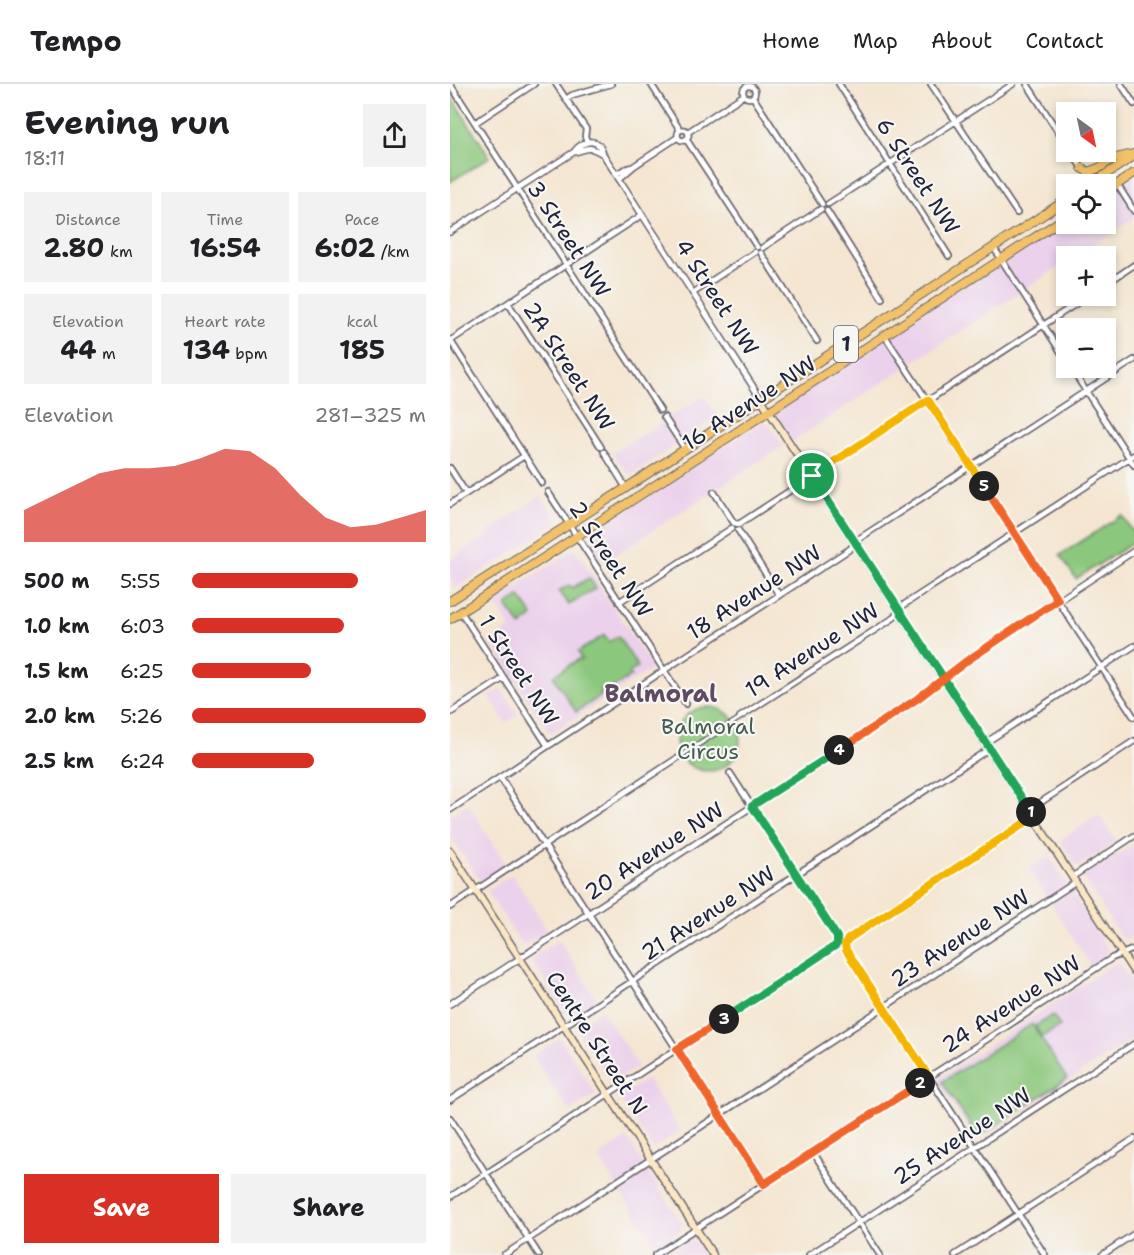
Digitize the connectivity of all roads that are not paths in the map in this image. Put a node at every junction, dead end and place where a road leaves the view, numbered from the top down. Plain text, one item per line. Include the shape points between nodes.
1 (450, 84) edge
2 (534, 84) edge
3 (556, 84) edge
4 (611, 84) edge
5 (651, 84) edge
6 (761, 84) edge
7 (839, 84) edge
8 (931, 84) edge
9 (1013, 84) edge
10 (1027, 84) edge
11 (1121, 84) edge
12 (745, 85) edge
13 (754, 88) junction
14 (744, 95) junction
15 (753, 97) junction
16 (566, 99) junction
17 (1134, 104) edge
18 (955, 122) junction
19 (475, 123) junction
20 (1056, 129) edge
21 (680, 130) junction
22 (688, 132) junction
23 (678, 137) junction
24 (686, 139) junction
25 (587, 141) junction
26 (574, 152) junction
27 (603, 154) junction
28 (1134, 155) edge
29 (1078, 162) edge
30 (891, 164) junction
31 (1082, 168) joint
32 (1134, 173) edge
33 (1106, 174) edge
34 (618, 177) junction
35 (1117, 184) joint
36 (517, 189) junction
37 (825, 207) junction
38 (1056, 207) edge
39 (1134, 211) edge
40 (1017, 213) dead end
41 (642, 215) junction
42 (1056, 224) edge
43 (450, 231) edge
44 (994, 248) junction
45 (759, 250) junction
46 (949, 256) dead end
47 (1002, 259) junction
48 (566, 265) junction
49 (1134, 265) edge
50 (1116, 277) edge
51 (693, 293) junction
52 (882, 298) dead end
53 (508, 303) junction
54 (1072, 306) edge
55 (1043, 324) junction
56 (885, 336) junction
57 (450, 341) edge
58 (817, 341) dead end
59 (1056, 344) edge
60 (1134, 360) edge
61 (1078, 378) edge
62 (1086, 391) junction
63 (761, 399) junction
64 (928, 400) junction
65 (660, 410) dead end
66 (769, 411) junction
67 (664, 417) dead end
68 (685, 449) junction
69 (524, 456) junction
70 (1132, 456) edge
71 (1134, 465) edge
72 (971, 467) junction
73 (450, 468) edge
74 (812, 476) junction
75 (542, 483) dead end
76 (626, 488) junction
77 (548, 492) dead end
78 (714, 492) dead end
79 (466, 493) junction
80 (450, 504) edge
81 (569, 524) junction
82 (735, 525) junction
83 (1014, 533) junction
84 (577, 537) junction
85 (855, 543) junction
86 (1134, 551) edge
87 (779, 595) junction
88 (451, 599) edge
89 (1058, 600) junction
90 (620, 602) junction
91 (899, 610) junction
92 (461, 612) junction
93 (450, 619) edge
94 (1134, 646) edge
95 (1101, 667) junction
96 (664, 670) junction
97 (504, 678) junction
98 (943, 679) junction
99 (686, 704) dead end
100 (450, 713) edge
101 (740, 717) joint
102 (1134, 717) edge
103 (1134, 741) edge
104 (548, 746) junction
105 (987, 746) junction
106 (676, 759) joint
107 (730, 773) dead end
108 (500, 777) junction
109 (752, 806) junction
110 (450, 810) edge
111 (1029, 810) junction
112 (1034, 817) junction
113 (1134, 836) edge
114 (544, 845) junction
115 (450, 851) edge
116 (797, 875) junction
117 (1074, 880) junction
118 (475, 890) junction
119 (450, 907) edge
120 (589, 913) junction
121 (1134, 949) edge
122 (1123, 954) junction
123 (520, 958) junction
124 (1134, 972) edge
125 (633, 981) junction
126 (450, 1004) edge
127 (884, 1008) junction
128 (564, 1026) junction
129 (1134, 1044) edge
130 (677, 1049) junction
131 (929, 1077) junction
132 (609, 1094) junction
133 (450, 1100) edge
134 (720, 1115) junction
135 (450, 1118) edge
136 (1134, 1139) edge
137 (974, 1147) junction
138 (813, 1152) junction
139 (651, 1160) junction
140 (486, 1174) junction
141 (764, 1184) junction
142 (450, 1197) edge
143 (1018, 1214) junction
144 (859, 1222) junction
145 (696, 1228) junction
146 (1134, 1234) edge
147 (529, 1239) junction
148 (504, 1255) edge
149 (539, 1255) edge
150 (655, 1255) edge
151 (713, 1255) edge
152 (809, 1255) edge
153 (880, 1255) edge
154 (955, 1255) edge
155 (1045, 1255) edge
156 (1102, 1255) edge

1 - 19 street, 3 Street NW
2 - 19 street
3 - 16 street
4 - 16 street
5 - 21 street
6 - 13 street
7 - 30 street, 6 Street NW
8 - 18 street
9 - 18 street
10 - 20 street
11 - 17 street
12 - 13 street
12 - 14 street
13 - 15 street
14 - 15 street
14 - 22 street
15 - 37 street
16 - 25 street via 586,129
18 - 30 street
18 - 40 street
19 - 36 street, 3 Street NW
21 - 22 street
21 - 23 street
22 - 24 street
23 - 24 street
23 - 34 street
24 - 45 street
25 - 26 street
25 - 27 street, 4 Street NW via 600,147
26 - 27 street via 594,148
26 - 36 street
27 - 34 street, 4 Street NW
28 - 31 highway via 1112,159 1088,172
28 - 33 highway
29 - 31 street
30 - 37 street
30 - 46 street, 6 Street NW
32 - 35 highway
34 - 41 street, 4 Street NW
35 - 39 street
36 - 43 street
36 - 48 street, 3 Street NW
37 - 45 street
37 - 52 street
38 - 44 highway, 16 Avenue NW / 1
41 - 48 street
41 - 51 street, 4 Street NW
42 - 47 highway, 16 Avenue NW / 1
44 - 47 street
44 - 63 highway, 16 Avenue NW / 1
45 - 51 street
45 - 58 street
47 - 55 street
47 - 56 highway, 16 Avenue NW / 1
48 - 53 street
48 - 65 street, 3 Street NW
49 - 50 street
51 - 63 street, 4 Street NW
53 - 57 street
53 - 76 street, 2A Street NW
54 - 55 street
55 - 59 street
55 - 64 street
56 - 64 street
56 - 66 highway, 16 Avenue NW / 1
57 - 69 street
60 - 62 street, 18 Avenue NW
61 - 62 street
62 - 70 street
62 - 72 street, 18 Avenue NW
63 - 66 main road, 4 Street NW
63 - 68 highway, 16 Avenue NW / 1
64 - 72 street
64 - 74 street
66 - 74 main road, 4 Street NW
66 - 84 highway, 16 Avenue NW / 1
67 - 68 street
68 - 76 highway, 16 Avenue NW / 1
69 - 75 street
69 - 79 street
70 - 71 street
70 - 83 street, 19 Avenue NW
72 - 83 street
72 - 85 street, 18 Avenue NW
73 - 79 street
74 - 82 street
74 - 85 main road, 4 Street NW
76 - 81 highway, 16 Avenue NW / 1
77 - 81 street, 2 Street NW
78 - 82 street
79 - 80 street
81 - 84 street, 2 Street NW
81 - 88 highway, 16 Avenue NW / 1
82 - 87 street via 740,527 738,530
82 - 90 street
83 - 89 street
83 - 91 street, 19 Avenue NW
84 - 90 street, 2 Street NW
84 - 92 highway, 16 Avenue NW / 1
85 - 87 street, 18 Avenue NW
85 - 91 main road, 4 Street NW
86 - 89 street, 20 Avenue NW
87 - 96 street, 18 Avenue NW
89 - 95 street
89 - 98 street, 20 Avenue NW
90 - 96 street, 2 Street NW
91 - 98 main road, 4 Street NW
91 - 101 street, 19 Avenue NW via 892,619
92 - 93 highway, 16 Avenue NW / 1
92 - 97 street, 1 Street NW
94 - 95 street, 21 Avenue NW
95 - 102 street
95 - 105 street, 21 Avenue NW
96 - 99 street, 2 Street NW
96 - 104 street, 18 Avenue NW
97 - 100 street
97 - 104 street, 1 Street NW
98 - 105 main road, 4 Street NW
98 - 109 street, 20 Avenue NW
101 - 106 street, 19 Avenue NW
103 - 111 street
104 - 108 street, 18 Avenue NW
105 - 111 main road, 4 Street NW
105 - 116 street, 21 Avenue NW
106 - 114 street, 19 Avenue NW
107 - 109 street
108 - 110 street, 18 Avenue NW
108 - 114 street
109 - 116 street
109 - 120 street, 20 Avenue NW
111 - 112 main road, 4 Street NW
112 - 117 main road, 4 Street NW
112 - 127 street via 848,939 845,949
113 - 117 street, 23 Avenue NW
114 - 118 street, 19 Avenue NW
114 - 120 street
115 - 118 main road, Centre Street N
116 - 125 street, 21 Avenue NW
116 - 130 street via 837,937 835,946
117 - 122 main road, 4 Street NW
117 - 127 street, 23 Avenue NW
118 - 119 street, 19 Avenue NW
118 - 123 main road, Centre Street N
120 - 123 street, 20 Avenue NW
120 - 125 street
121 - 122 street, 24 Avenue NW
122 - 124 main road, 4 Street NW
122 - 131 street, 24 Avenue NW
123 - 126 street, 20 Avenue NW
123 - 128 main road, Centre Street N
125 - 128 street, 21 Avenue NW
125 - 130 street
127 - 131 street
127 - 134 street, 23 Avenue NW
128 - 132 main road, Centre Street N
128 - 133 street, 21 Avenue NW
129 - 137 street, 25 Avenue NW
130 - 132 street
130 - 134 street
131 - 137 street
131 - 138 street, 24 Avenue NW
132 - 139 main road, Centre Street N
132 - 140 street
134 - 139 street, 23 Avenue NW
134 - 141 street
135 - 140 street
136 - 143 street
137 - 143 street
137 - 144 street, 25 Avenue NW
138 - 141 street, 24 Avenue NW
138 - 144 street
139 - 145 main road, Centre Street N
139 - 147 street, 23 Avenue NW
140 - 142 street
140 - 147 street
141 - 145 street, 24 Avenue NW
143 - 154 street
143 - 155 street
144 - 152 street, 25 Avenue NW
144 - 153 street
145 - 150 street, 24 Avenue NW
145 - 151 main road, Centre Street N
146 - 156 street
147 - 148 street, 23 Avenue NW
147 - 149 street

